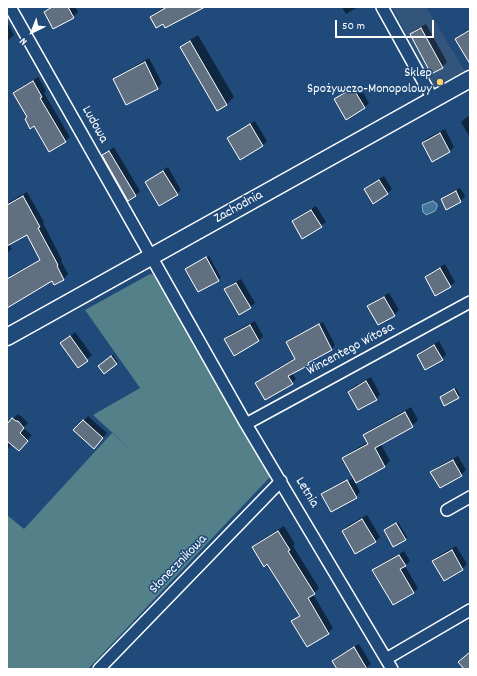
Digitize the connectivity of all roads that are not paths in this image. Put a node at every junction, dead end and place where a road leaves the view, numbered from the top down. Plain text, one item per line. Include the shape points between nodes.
1 (10, 7) edge
2 (382, 7) edge
3 (470, 79) edge
4 (433, 99) junction
5 (152, 257) junction
6 (470, 302) edge
7 (7, 337) edge
8 (246, 424) junction
9 (281, 481) junction
10 (470, 497) edge
11 (447, 510) dead end
12 (470, 610) edge
13 (386, 659) junction
14 (99, 669) edge
15 (392, 669) edge

1 - 5 street, Ludowa
2 - 4 street
3 - 4 street, Zachodnia
4 - 5 street, Zachodnia
5 - 7 street, Zachodnia
5 - 8 street, Letnia
6 - 8 street, Wincentego Witosa
8 - 9 street, Letnia
9 - 13 street, Letnia
9 - 14 street, Słonecznikowa
10 - 11 street
12 - 13 street
13 - 15 street, Letnia

